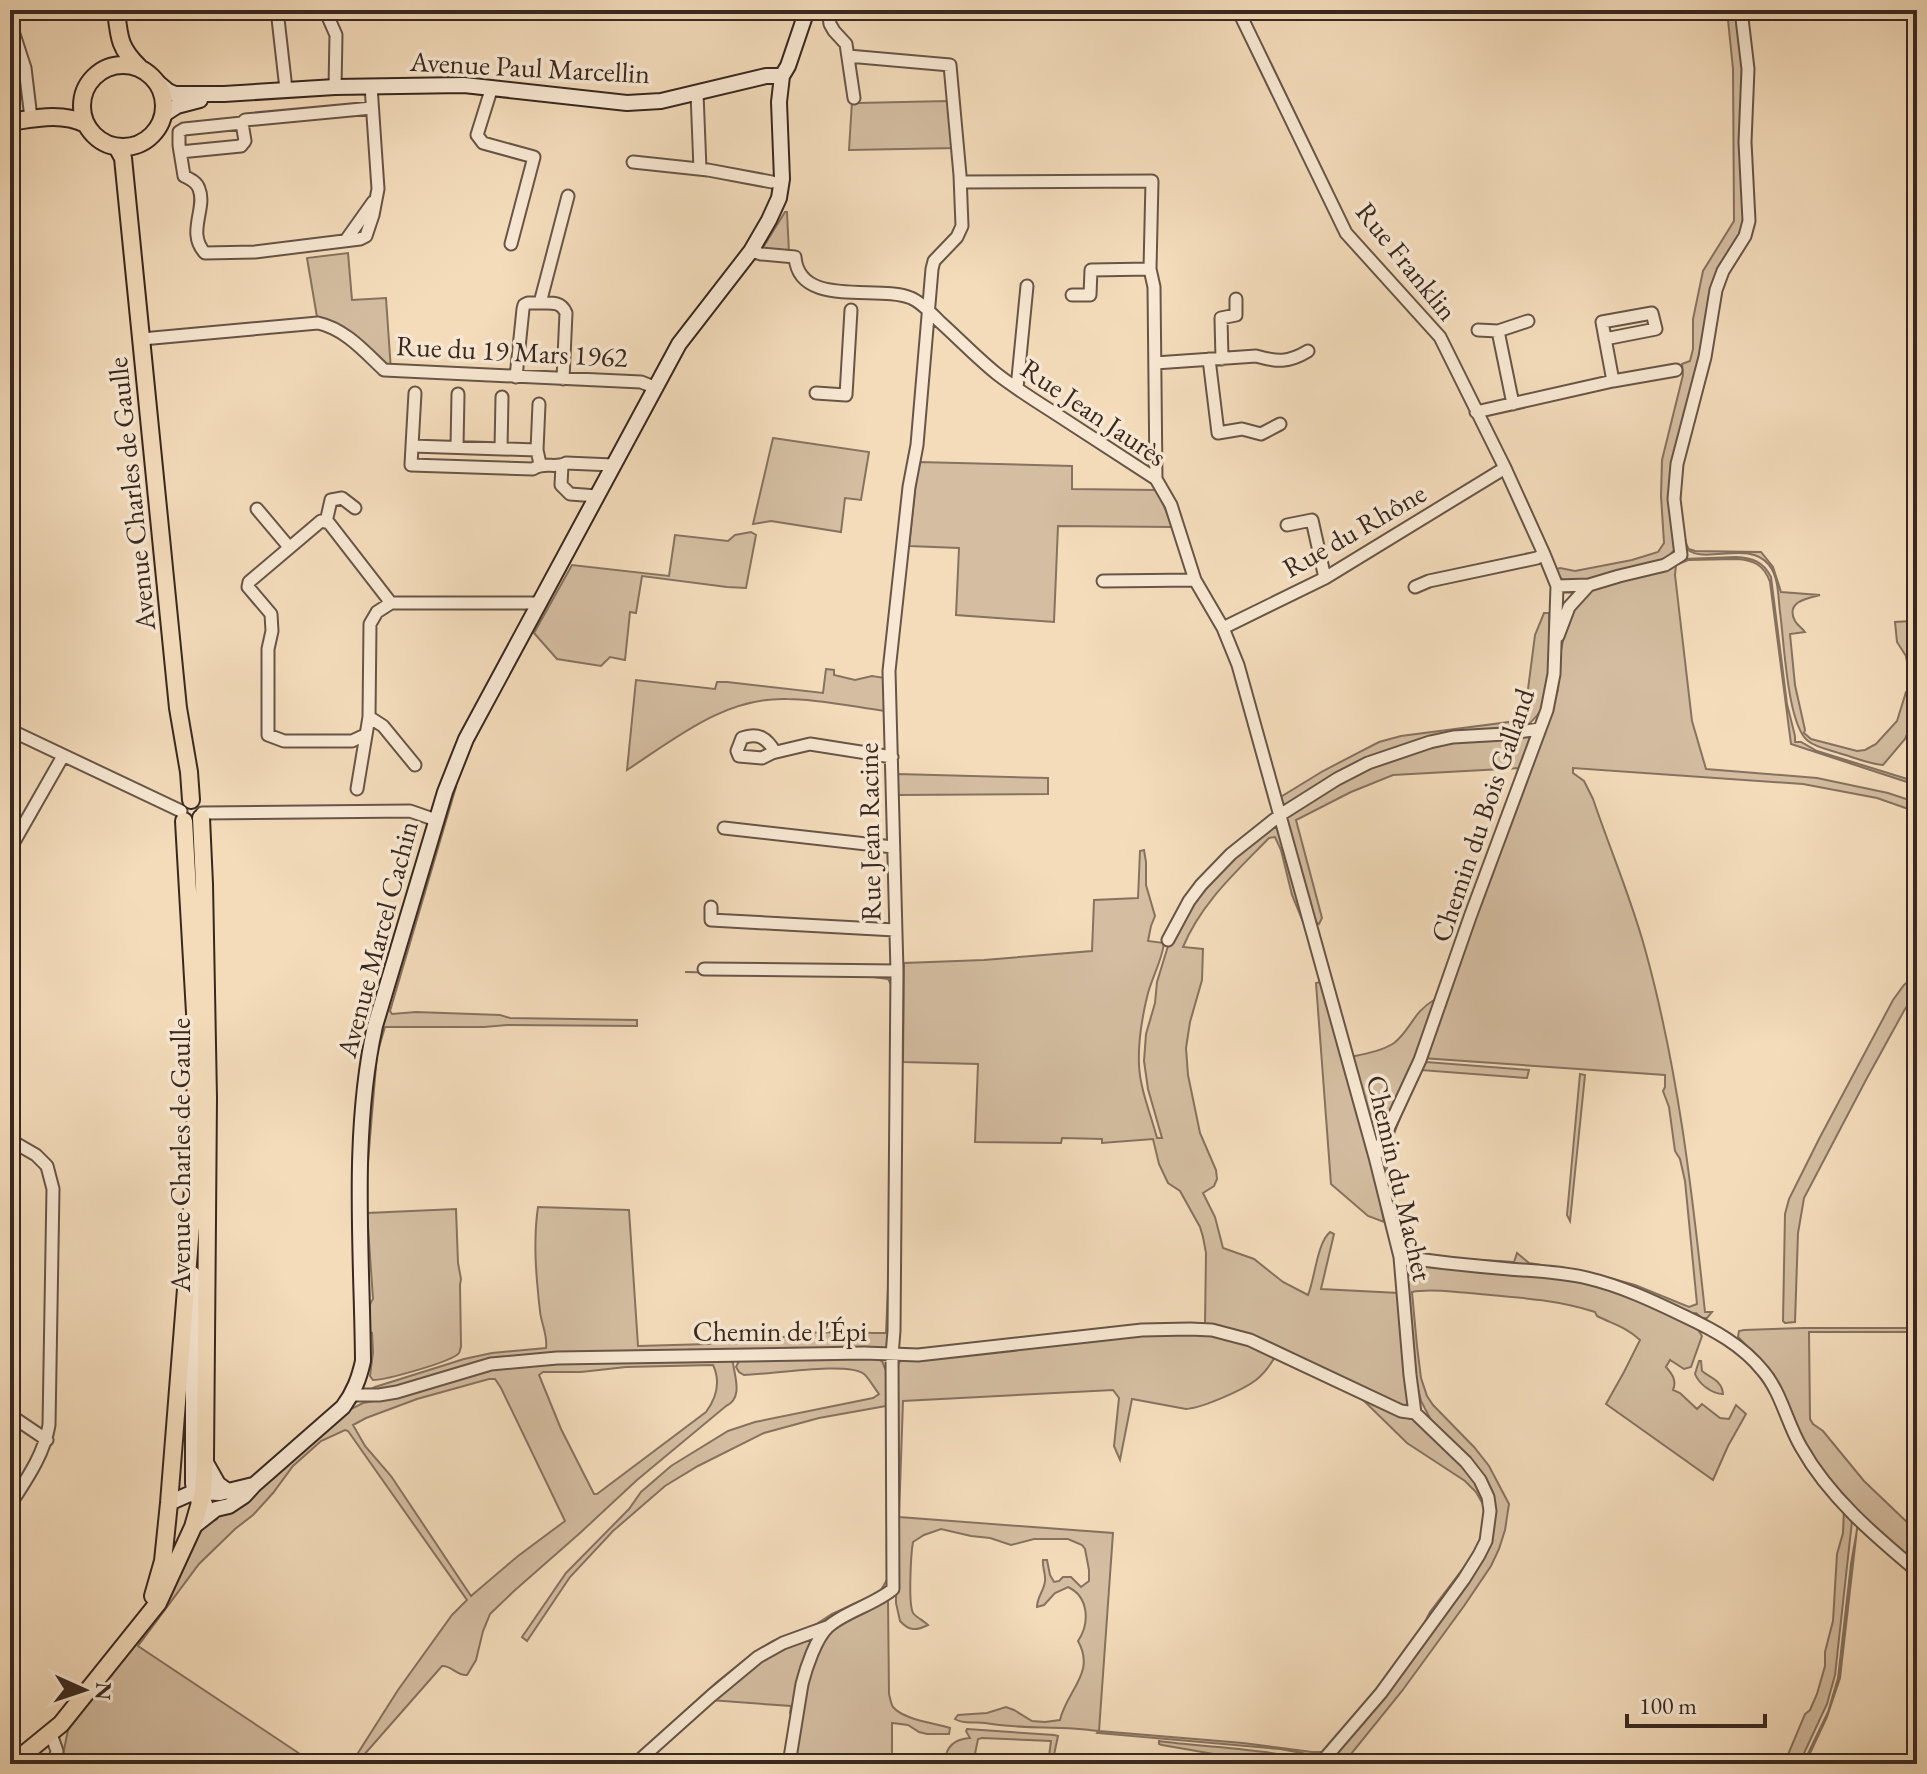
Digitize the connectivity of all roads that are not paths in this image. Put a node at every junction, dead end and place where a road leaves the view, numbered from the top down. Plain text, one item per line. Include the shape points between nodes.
1 (116, 10) edge
2 (277, 10) edge
3 (325, 10) edge
4 (807, 10) edge
5 (828, 10) edge
6 (1238, 10) edge
7 (1741, 10) edge
8 (10, 22) edge
9 (118, 29) junction
10 (848, 56) junction
11 (107, 68) junction
12 (140, 68) junction
13 (782, 76) junction
14 (156, 81) junction
15 (87, 86) junction
16 (371, 86) junction
17 (335, 87) junction
18 (492, 87) junction
19 (286, 89) junction
20 (697, 93) junction
21 (224, 94) junction
22 (854, 98) dead end
23 (372, 108) junction
24 (163, 115) junction
25 (31, 118) junction
26 (10, 122) edge
27 (242, 123) junction
28 (86, 124) junction
29 (125, 146) junction
30 (180, 155) junction
31 (633, 162) dead end
32 (700, 169) junction
33 (772, 182) dead end
34 (961, 182) junction
35 (568, 196) dead end
36 (376, 198) junction
37 (346, 240) junction
38 (511, 244) dead end
39 (751, 251) junction
40 (1150, 269) junction
41 (1027, 286) dead end
42 (1072, 295) dead end
43 (1236, 299) dead end
44 (851, 301) junction
45 (540, 303) junction
46 (928, 310) junction
47 (1528, 321) dead end
48 (1478, 330) dead end
49 (1498, 331) junction
50 (142, 339) junction
51 (1605, 339) dead end
52 (1308, 351) dead end
53 (1216, 359) junction
54 (1155, 363) junction
55 (1676, 370) dead end
56 (516, 377) junction
57 (563, 379) junction
58 (1613, 381) junction
59 (654, 387) junction
60 (1017, 388) junction
61 (415, 393) dead end
62 (816, 393) dead end
63 (458, 394) dead end
64 (502, 397) dead end
65 (539, 404) dead end
66 (1513, 404) junction
67 (1476, 412) junction
68 (1280, 424) dead end
69 (412, 446) junction
70 (457, 447) junction
71 (501, 449) junction
72 (537, 450) junction
73 (540, 464) junction
74 (562, 465) junction
75 (613, 465) junction
76 (1505, 468) junction
77 (1156, 479) junction
78 (597, 496) junction
79 (355, 508) dead end
80 (257, 509) dead end
81 (326, 522) junction
82 (1287, 525) dead end
83 (289, 547) junction
84 (1544, 554) junction
85 (1325, 578) junction
86 (1195, 580) junction
87 (1103, 581) dead end
88 (1589, 585) junction
89 (1557, 586) junction
90 (1415, 587) dead end
91 (391, 603) junction
92 (538, 603) junction
93 (1223, 628) junction
94 (1555, 644) junction
95 (369, 717) junction
96 (1539, 729) junction
97 (10, 730) edge
98 (365, 735) junction
99 (775, 752) dead end
100 (63, 756) junction
101 (892, 757) junction
102 (415, 765) dead end
103 (357, 789) dead end
104 (192, 813) junction
105 (1280, 815) junction
106 (436, 820) junction
107 (724, 828) dead end
108 (893, 847) junction
109 (10, 849) edge
110 (711, 907) dead end
111 (895, 930) junction
112 (1168, 940) dead end
113 (704, 969) dead end
114 (897, 971) junction
115 (10, 1140) edge
116 (1375, 1157) junction
117 (191, 1226) junction
118 (1400, 1257) junction
119 (892, 1355) junction
120 (352, 1395) junction
121 (1415, 1413) junction
122 (10, 1415) edge
123 (47, 1440) junction
124 (205, 1461) junction
125 (254, 1485) junction
126 (229, 1492) junction
127 (199, 1495) junction
128 (169, 1503) junction
129 (10, 1505) edge
130 (216, 1509) junction
131 (193, 1527) junction
132 (1917, 1571) edge
133 (144, 1620) junction
134 (828, 1627) junction
135 (51, 1734) junction
136 (10, 1752) edge
137 (28, 1752) junction
138 (12, 1764) edge
139 (54, 1764) edge
140 (635, 1764) edge
141 (789, 1764) edge
142 (1320, 1764) edge

1 - 9 main road
2 - 19 street
3 - 17 street via 336,35
4 - 13 street, Avenue Marcel Cachin
5 - 10 street
6 - 67 street, Rue Franklin via 1346,233 1440,337
7 - 88 street via 1748,69 1749,221 1716,290 1677,464 1674,499 1681,555 1665,565
8 - 25 street via 25,68
9 - 11 main road
9 - 12 main road via 125,54
10 - 22 street
10 - 34 street, Rue Jean Racine via 950,65
11 - 12 main road
11 - 15 main road
12 - 14 main road
13 - 20 street, Avenue Paul Marcellin
13 - 39 street, Avenue Marcel Cachin via 779,198
14 - 21 street, Avenue Paul Marcellin via 175,94
14 - 24 main road
15 - 25 main road via 71,105
15 - 28 main road via 82,98
16 - 17 street, Avenue Paul Marcellin
16 - 18 street, Avenue Paul Marcellin
16 - 23 street
17 - 19 street, Avenue Paul Marcellin
18 - 20 street, Avenue Paul Marcellin via 627,103
18 - 38 street via 477,135 483,143 534,157
19 - 21 street, Avenue Paul Marcellin
20 - 32 street
21 - 24 street, Avenue Paul Marcellin
23 - 27 street
23 - 36 street
24 - 29 main road via 151,137
25 - 26 main road
25 - 28 main road via 60,116
27 - 30 street via 241,146
27 - 30 street via 184,129 179,132
28 - 29 main road via 107,145
29 - 50 main road, Avenue Charles de Gaulle
30 - 37 street via 184,176 199,189 198,246 205,253
31 - 32 street
32 - 33 street
34 - 40 street via 1152,181
34 - 46 street, Rue Jean Racine via 962,226 934,261
35 - 45 street
36 - 37 street
36 - 37 street via 366,236
39 - 44 street, Rue Jean Jaurès via 795,257 795,266 808,282
39 - 59 street, Avenue Marcel Cachin via 679,344
40 - 42 street via 1091,270 1090,295
40 - 54 street
41 - 60 street
43 - 53 street via 1236,315 1221,318
44 - 46 street, Rue Jean Jaurès via 898,295
44 - 62 street via 846,395
45 - 56 street via 524,305
45 - 57 street via 559,304 566,313
46 - 60 street, Rue Jean Jaurès
46 - 101 street, Rue Jean Racine via 889,671
47 - 49 street
48 - 49 street
49 - 66 street
50 - 56 street, Rue du 19 Mars 1962 via 318,323 350,338 384,370
50 - 104 main road, Avenue Charles de Gaulle
51 - 58 street
52 - 53 street via 1283,361 1256,356
53 - 54 street
53 - 68 street via 1218,433 1242,429 1261,434
54 - 77 street
55 - 58 street
56 - 57 street, Rue du 19 Mars 1962
57 - 59 street, Rue du 19 Mars 1962
58 - 66 street
59 - 75 street, Avenue Marcel Cachin
60 - 77 street, Rue Jean Jaurès
61 - 69 street
63 - 70 street
64 - 71 street
65 - 72 street
66 - 67 street
67 - 76 street, Rue Franklin
69 - 70 street
69 - 73 street via 411,465 533,469
70 - 71 street
71 - 72 street
72 - 73 street
73 - 74 street
74 - 75 street
74 - 78 street via 561,485 570,494
75 - 78 street, Avenue Marcel Cachin
76 - 84 street, Rue Franklin
76 - 85 street, Rue du Rhône
77 - 86 street, Rue Jean Jaurès via 1171,505
78 - 92 street, Avenue Marcel Cachin
79 - 81 street via 342,498 331,500
80 - 83 street
81 - 83 street
81 - 91 street
82 - 85 street via 1312,520
83 - 98 street via 248,587 271,614 268,735 284,741 352,741
84 - 89 street, Rue Franklin
84 - 90 street
85 - 93 street, Rue du Rhône
86 - 87 street
86 - 93 street, Rue Jean Jaurès
88 - 89 street
88 - 94 street via 1569,607
89 - 94 street, Chemin du Bois Galland
91 - 92 street
91 - 95 street via 370,624
92 - 106 street, Avenue Marcel Cachin via 466,739
93 - 105 street, Rue Jean Jaurès
94 - 96 street, Chemin du Bois Galland via 1551,697
95 - 98 street
95 - 102 street
96 - 105 street via 1430,742 1368,763
96 - 116 street, Chemin du Bois Galland via 1420,1060
97 - 100 street
98 - 103 street
99 - 101 street via 810,744
100 - 104 street
100 - 109 street
101 - 108 street, Rue Jean Racine
104 - 106 street via 410,811
104 - 117 main road, Avenue Charles de Gaulle via 196,1030
104 - 124 main road, Avenue Charles de Gaulle via 204,884
105 - 112 street via 1201,885
105 - 116 street, Chemin du Machet
106 - 120 street, Avenue Marcel Cachin via 368,1064 361,1146 363,1361
107 - 108 street
108 - 111 street, Rue Jean Racine
110 - 111 street via 711,920
111 - 114 street, Rue Jean Racine
113 - 114 street
114 - 119 street, Rue Jean Racine
115 - 123 street via 47,1166 53,1189
116 - 118 street, Chemin du Machet
117 - 127 street, Avenue Charles de Gaulle
117 - 128 main road, Avenue Charles de Gaulle
118 - 121 street, Chemin du Machet
118 - 132 street via 1587,1278 1708,1327 1764,1372 1817,1472 1855,1518
119 - 120 street, Chemin de l'Épi via 557,1358 491,1364 397,1392
119 - 121 street, Chemin de l'Épi via 1142,1330 1212,1330 1250,1340
119 - 134 street, Rue Jean Racine via 893,1589
120 - 125 street, Avenue Marcel Cachin
121 - 142 street via 1480,1480 1490,1511 1486,1541 1381,1693
122 - 123 street
123 - 129 street
124 - 126 street
124 - 127 main road, Avenue Charles de Gaulle
125 - 126 street, Avenue Marcel Cachin
125 - 130 street, Avenue Marcel Cachin via 229,1506
126 - 127 street, Avenue Marcel Cachin
127 - 128 street, Avenue Marcel Cachin
127 - 130 street
127 - 131 main road
128 - 133 main road via 163,1561
130 - 131 street, Avenue Marcel Cachin
131 - 133 main road via 158,1603
133 - 135 main road
134 - 140 street via 758,1657
134 - 141 street via 805,1673
135 - 137 main road
135 - 139 street via 57,1751
136 - 137 street
137 - 138 main road

